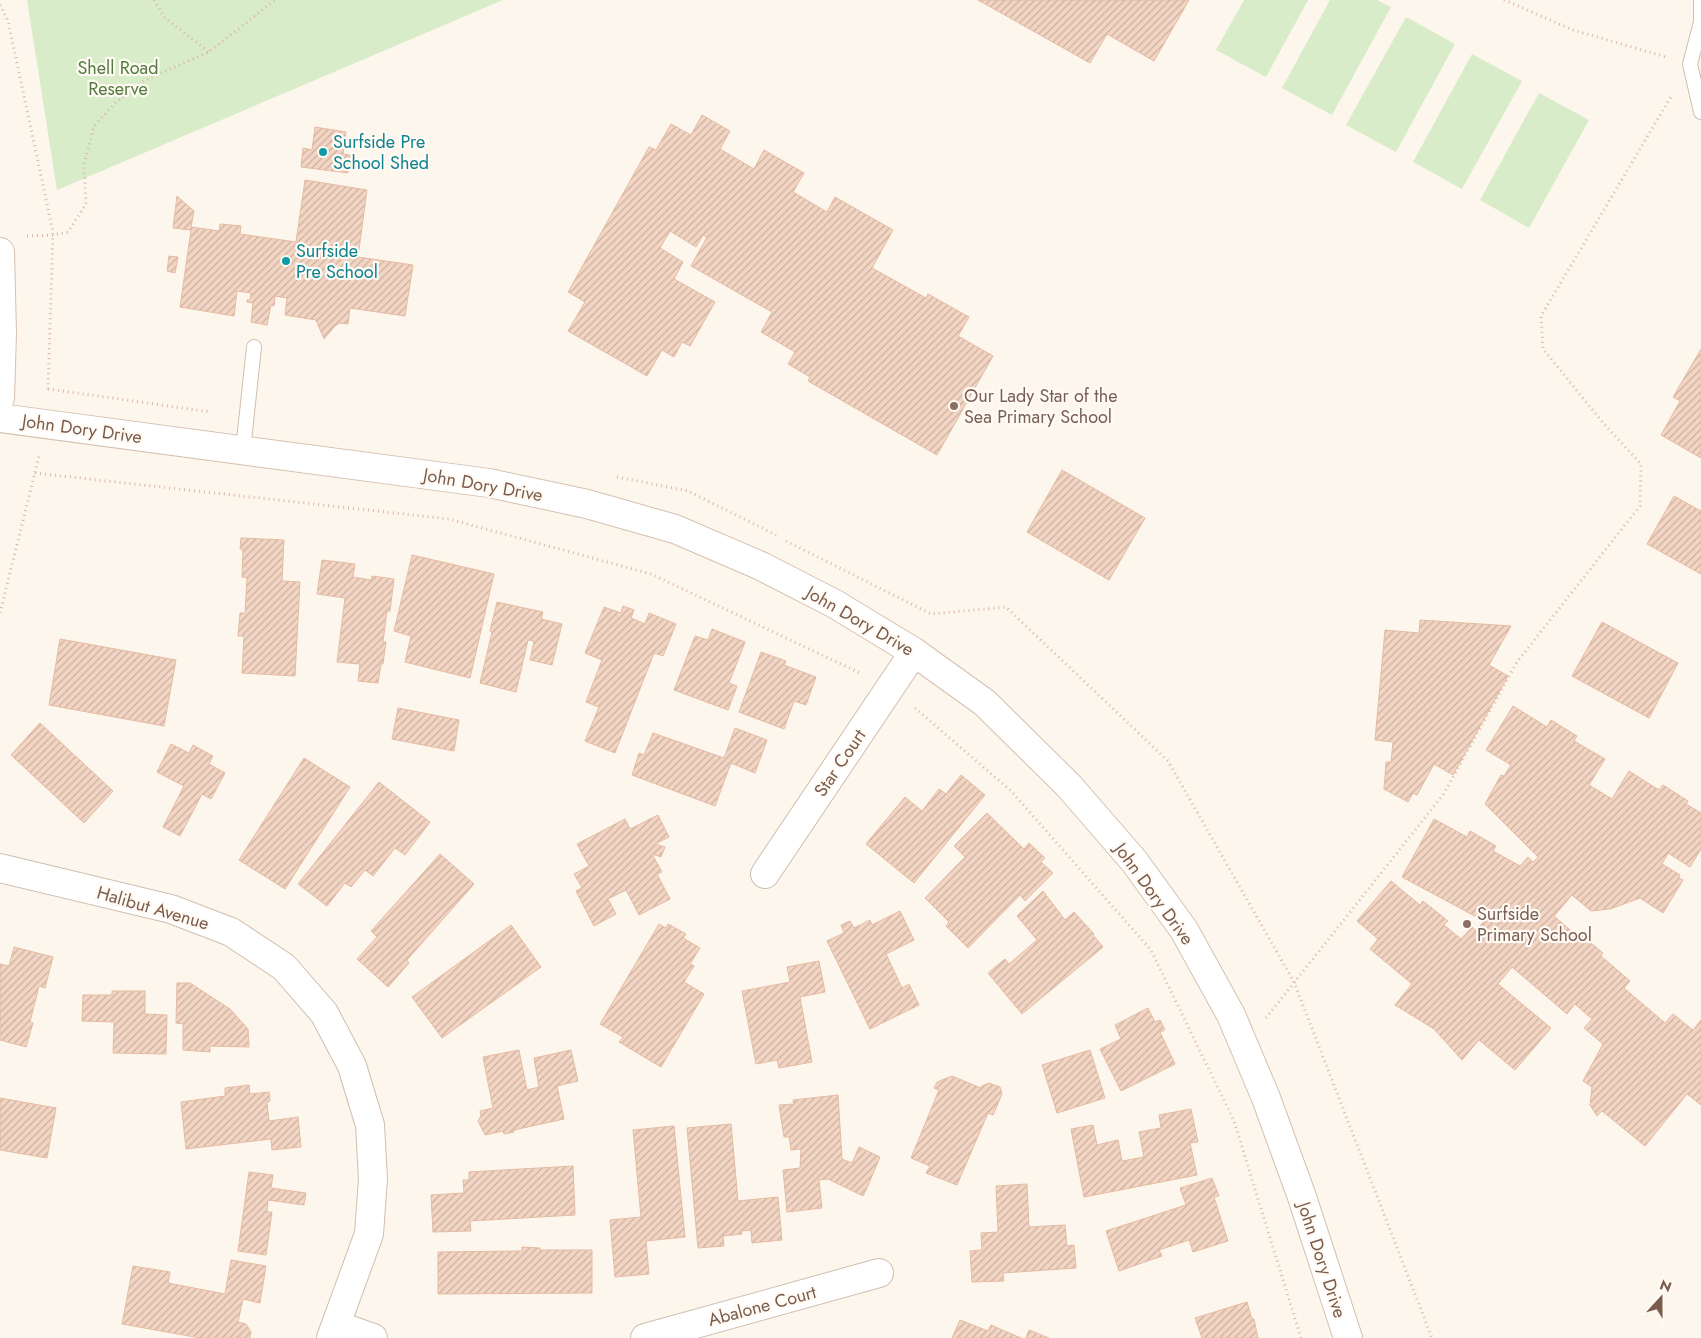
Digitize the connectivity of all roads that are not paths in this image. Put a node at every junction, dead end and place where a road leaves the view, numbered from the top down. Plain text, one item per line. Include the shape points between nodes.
1 (1700, 0) edge
2 (1701, 21) edge
3 (1701, 112) edge
4 (9, 244) edge
5 (254, 347) dead end
6 (0, 398) edge
7 (0, 418) edge
8 (243, 450) junction
9 (914, 652) junction
10 (0, 868) edge
11 (766, 874) dead end
12 (879, 1273) dead end
13 (334, 1331) edge
14 (373, 1338) edge
15 (645, 1338) edge
16 (1348, 1338) edge

1 - 2 lane
2 - 3 lane via 1690,64
4 - 6 street
5 - 8 lane
7 - 8 street, John Dory Drive
8 - 9 street, John Dory Drive via 488,483 587,504 676,529 769,570 835,604
9 - 11 street, Star Court
9 - 16 street, John Dory Drive via 985,703 1069,786 1134,861 1184,930 1231,1015 1266,1098
10 - 13 street, Halibut Avenue via 171,909 231,932 284,967 324,1013 352,1066 370,1125 373,1179 368,1234
12 - 15 street, Abalone Court
13 - 14 street

